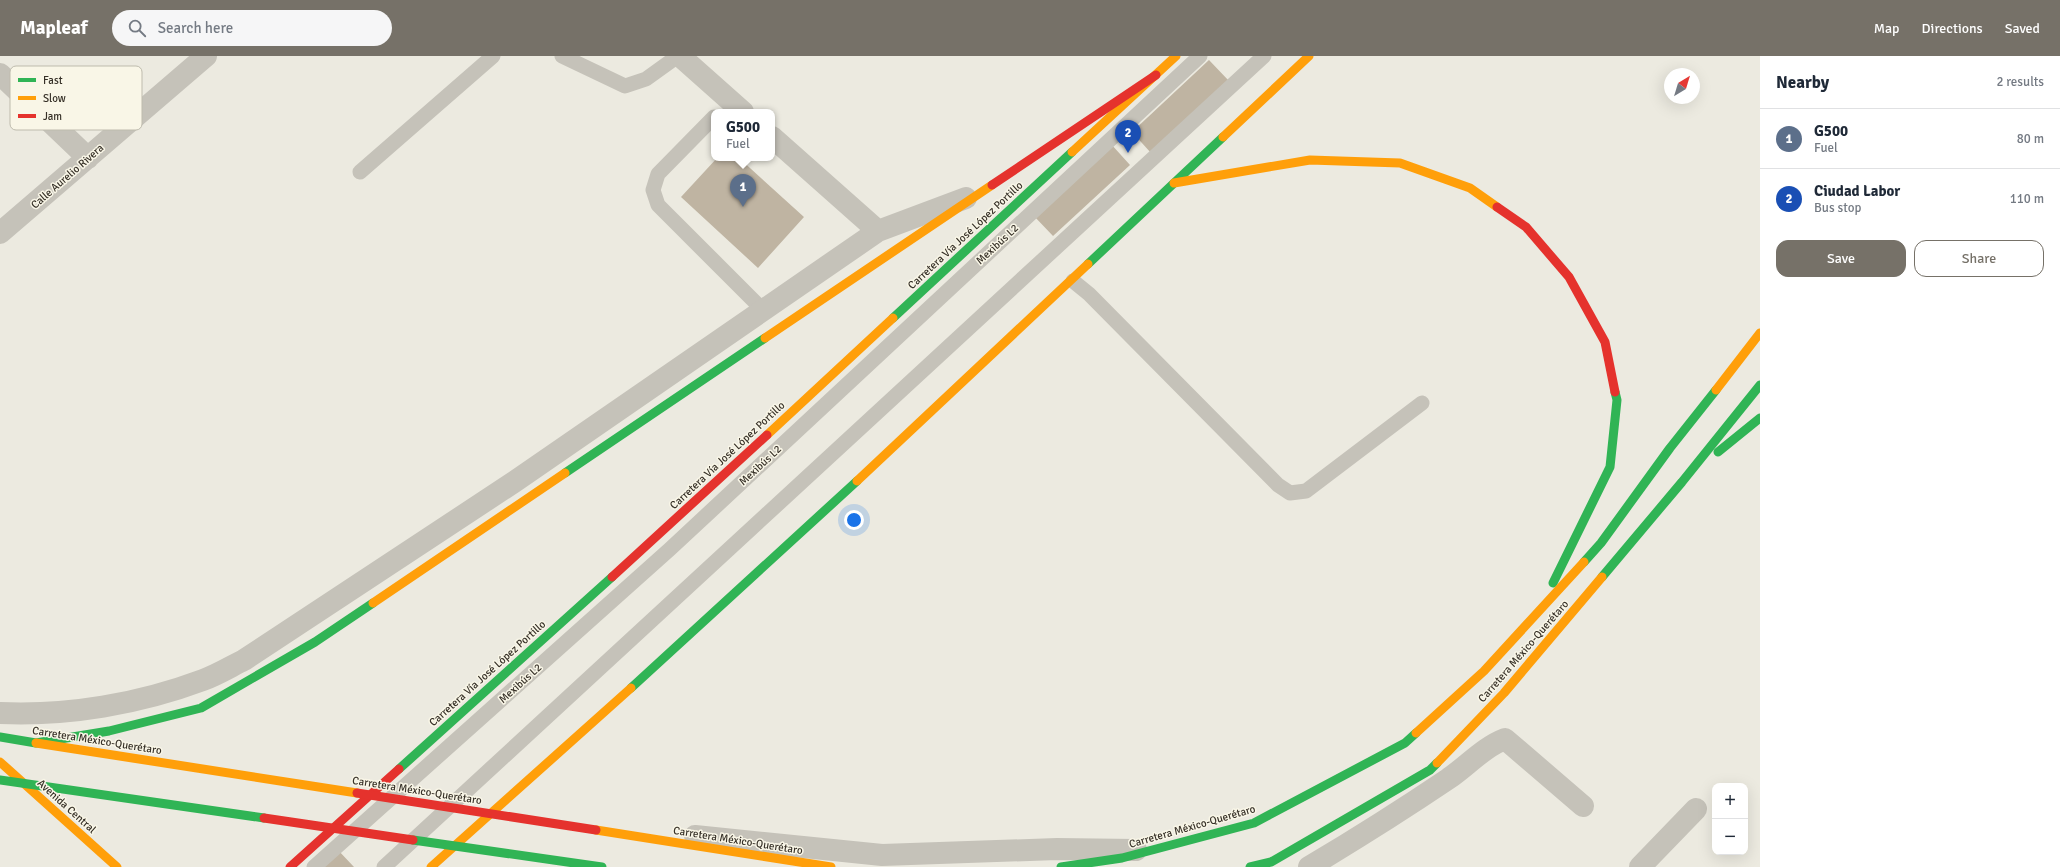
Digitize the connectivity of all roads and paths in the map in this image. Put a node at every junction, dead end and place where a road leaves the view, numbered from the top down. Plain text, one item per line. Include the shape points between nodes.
1 (206, 56) edge
2 (493, 56) edge
3 (562, 56) edge
4 (679, 56) edge
5 (1176, 56) edge
6 (1200, 56) edge
7 (1264, 56) edge
8 (1309, 56) edge
9 (0, 74) edge
10 (1156, 75) junction
11 (10, 84) edge
12 (731, 108) edge
13 (142, 111) edge
14 (711, 120) edge
15 (59, 130) edge
16 (120, 130) edge
17 (775, 141) edge
18 (88, 158) junction
19 (360, 172) dead end
20 (1174, 183) junction
21 (977, 194) junction
22 (878, 231) junction
23 (0, 233) edge
24 (1073, 281) junction
25 (764, 310) junction
26 (1760, 333) edge
27 (1760, 385) edge
28 (1422, 403) dead end
29 (1760, 418) edge
30 (1682, 482) junction
31 (1543, 604) junction
32 (0, 713) edge
33 (0, 737) edge
34 (36, 743) junction
35 (0, 762) edge
36 (0, 780) edge
37 (502, 803) junction
38 (1583, 806) dead end
39 (1696, 809) dead end
40 (1155, 850) junction
41 (117, 867) edge
42 (290, 867) edge
43 (314, 867) edge
44 (384, 867) edge
45 (431, 867) edge
46 (602, 867) edge
47 (831, 867) edge
48 (1061, 867) edge
49 (1250, 867) edge
50 (1309, 867) edge
51 (1640, 867) edge

1 - 13 street, Calle Aurelio Rivera
2 - 19 lane
3 - 4 lane via 625,86 646,79
4 - 12 street
5 - 10 main road, Carretera Vía José López Portillo
6 - 43 lane, Mexibús L2 via 670,549
7 - 44 lane
8 - 20 main road
9 - 11 street
10 - 21 main road
10 - 42 main road, Carretera Vía José López Portillo via 661,533
14 - 25 lane via 658,174 653,190 658,205
15 - 18 street
16 - 18 street, Calle Aurelio Rivera
17 - 22 street
18 - 23 street, Calle Aurelio Rivera
20 - 24 main road
20 - 31 main road via 1310,160 1400,163 1470,188 1526,227 1569,277 1605,342 1617,400 1610,466
21 - 22 street
21 - 34 main road via 315,642 201,708 109,731
22 - 25 street
24 - 28 lane via 1290,494 1306,491
24 - 37 main road via 726,603
25 - 32 street via 514,482 244,660 203,680 136,700 65,712
26 - 31 main road via 1601,542
27 - 30 main road, Carretera México-Querétaro
29 - 30 main road
30 - 49 main road, Carretera México-Querétaro via 1504,693 1430,770 1271,862
31 - 40 main road, Carretera México-Querétaro via 1484,671 1405,743 1254,823
33 - 34 main road, Carretera México-Querétaro
34 - 47 main road, Carretera México-Querétaro, bridge
35 - 41 main road, Avenida Central
36 - 46 main road, bridge
37 - 40 street via 524,812 606,828 882,855 1057,849
37 - 45 main road
38 - 50 street via 1505,739 1496,742 1376,827
39 - 51 street
40 - 48 main road, Carretera México-Querétaro

